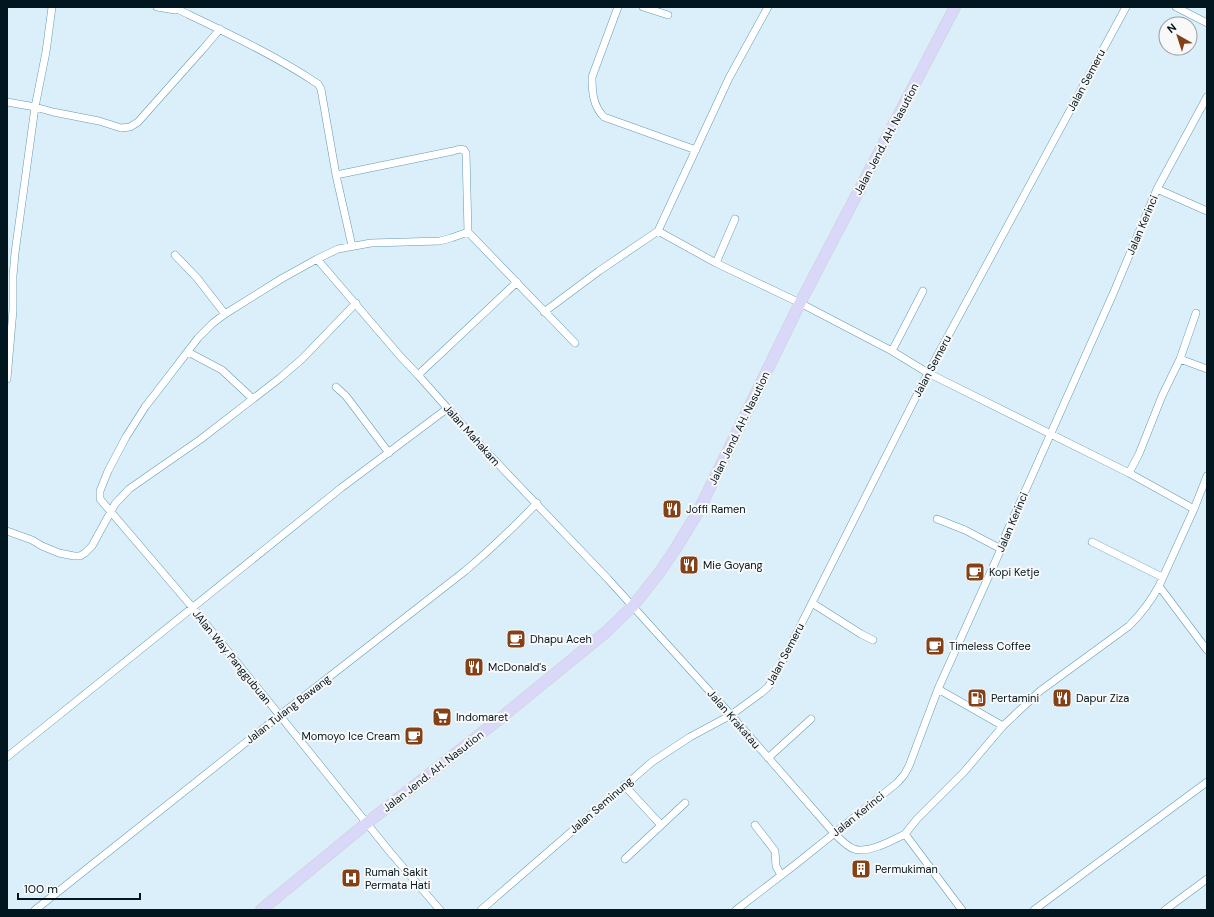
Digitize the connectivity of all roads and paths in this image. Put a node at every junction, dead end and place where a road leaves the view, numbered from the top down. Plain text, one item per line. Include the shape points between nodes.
1 (52, 7) edge
2 (157, 7) edge
3 (618, 7) edge
4 (643, 7) edge
5 (768, 7) edge
6 (955, 7) edge
7 (1126, 7) edge
8 (1176, 7) edge
9 (178, 8) edge
10 (668, 15) dead end
11 (1207, 23) edge
12 (220, 29) junction
13 (1207, 97) edge
14 (7, 102) edge
15 (35, 107) junction
16 (696, 150) junction
17 (336, 175) junction
18 (1157, 189) junction
19 (1207, 210) edge
20 (735, 219) dead end
21 (658, 231) junction
22 (468, 232) junction
23 (352, 246) junction
24 (175, 256) dead end
25 (317, 259) junction
26 (716, 264) junction
27 (10, 276) edge
28 (517, 282) junction
29 (923, 291) dead end
30 (356, 303) junction
31 (800, 303) junction
32 (544, 312) junction
33 (1196, 313) dead end
34 (225, 314) junction
35 (575, 343) dead end
36 (892, 351) junction
37 (188, 352) junction
38 (1180, 359) junction
39 (1207, 368) edge
40 (928, 373) junction
41 (418, 375) junction
42 (7, 379) edge
43 (336, 386) dead end
44 (253, 399) junction
45 (448, 408) junction
46 (1050, 433) junction
47 (389, 453) junction
48 (1129, 473) junction
49 (1207, 476) edge
50 (536, 503) junction
51 (1194, 509) junction
52 (111, 512) junction
53 (937, 519) dead end
54 (7, 531) edge
55 (1092, 542) dead end
56 (1001, 548) junction
57 (1162, 578) junction
58 (1159, 586) junction
59 (812, 603) junction
60 (633, 606) junction
61 (193, 608) junction
62 (873, 640) dead end
63 (1207, 650) edge
64 (938, 689) junction
65 (731, 715) junction
66 (280, 716) junction
67 (811, 719) dead end
68 (1003, 726) junction
69 (7, 757) edge
70 (768, 758) junction
71 (1207, 782) edge
72 (624, 785) junction
73 (686, 803) dead end
74 (368, 823) junction
75 (661, 825) junction
76 (755, 825) dead end
77 (834, 833) junction
78 (905, 834) junction
79 (625, 859) dead end
80 (781, 875) junction
81 (1207, 879) edge
82 (35, 910) edge
83 (261, 910) edge
84 (440, 910) edge
85 (480, 910) edge
86 (736, 910) edge
87 (962, 910) edge
88 (1034, 910) edge
89 (1165, 910) edge

1 - 15 street
2 - 9 street via 175,10
3 - 16 street via 592,77 596,106 604,117
4 - 10 street
5 - 16 street via 730,78
6 - 31 highway, Jalan Jend. AH. Nasution
7 - 40 street, Jalan Semeru
8 - 11 street
9 - 12 street
12 - 15 street via 138,122 130,127 121,128
12 - 17 street via 318,84
13 - 18 street, Jalan Kerinci
14 - 15 street
15 - 27 street
16 - 21 street
17 - 22 street via 464,150
17 - 23 street
18 - 19 street
18 - 46 street, Jalan Kerinci
20 - 26 street
21 - 26 street
21 - 32 street
22 - 23 street via 440,241
22 - 28 street
23 - 25 street via 338,249
24 - 34 street via 197,278
25 - 30 street, Jalan Mahakam
25 - 34 street
26 - 31 street
27 - 42 street via 13,310
28 - 32 street
28 - 41 street
29 - 36 street
30 - 41 street, Jalan Mahakam
30 - 44 street via 302,359
31 - 36 street
31 - 60 highway, Jalan Jend. AH. Nasution via 698,512 659,573
32 - 35 street
33 - 38 street
34 - 37 street via 198,338
36 - 40 street
37 - 44 street via 222,370
37 - 52 street, JAlan Way Panggubuan via 145,407 108,471 99,496
38 - 39 street
38 - 48 street
40 - 46 street
40 - 59 street, Jalan Semeru
41 - 45 street, Jalan Mahakam
43 - 47 street
44 - 52 street via 202,439 129,490
45 - 47 street
45 - 50 street, Jalan Mahakam
46 - 48 street
46 - 56 street, Jalan Kerinci
47 - 61 street via 341,488
48 - 51 street
49 - 51 street
50 - 60 street, Jalan Mahakam
50 - 66 street, Jalan Tulang Bawang via 491,549
51 - 57 street
52 - 54 street via 92,546 80,556 58,553
52 - 61 street, JAlan Way Panggubuan
53 - 56 street
55 - 57 street
56 - 64 street, Jalan Kerinci
57 - 58 street
58 - 63 street
58 - 68 street via 1141,614 1129,626 1040,691
59 - 62 street
59 - 65 street, Jalan Semeru via 768,687
60 - 65 street, Jalan Krakatau
60 - 74 highway, Jalan Jend. AH. Nasution via 606,632
61 - 66 street, JAlan Way Panggubuan
61 - 69 street
64 - 68 street
64 - 77 street, Jalan Kerinci via 904,775 888,791
65 - 70 street, Jalan Krakatau
65 - 72 street, Jalan Seminung via 660,756
66 - 74 street, JAlan Way Panggubuan
66 - 82 street, Jalan Tulang Bawang
67 - 70 street
68 - 78 street via 964,772 917,818
70 - 77 street, Jalan Krakatau
71 - 88 street
72 - 75 street
72 - 85 street, Jalan Seminung
73 - 75 street
74 - 83 highway, Jalan Jend. AH. Nasution
74 - 84 street, JAlan Way Panggubuan
75 - 79 street
76 - 80 street via 775,851 776,866
77 - 78 street, Jalan Krakatau via 853,848 860,850 889,842
77 - 80 street, Jalan Kerinci
78 - 87 street
80 - 86 street, Jalan Kerinci
81 - 89 street

